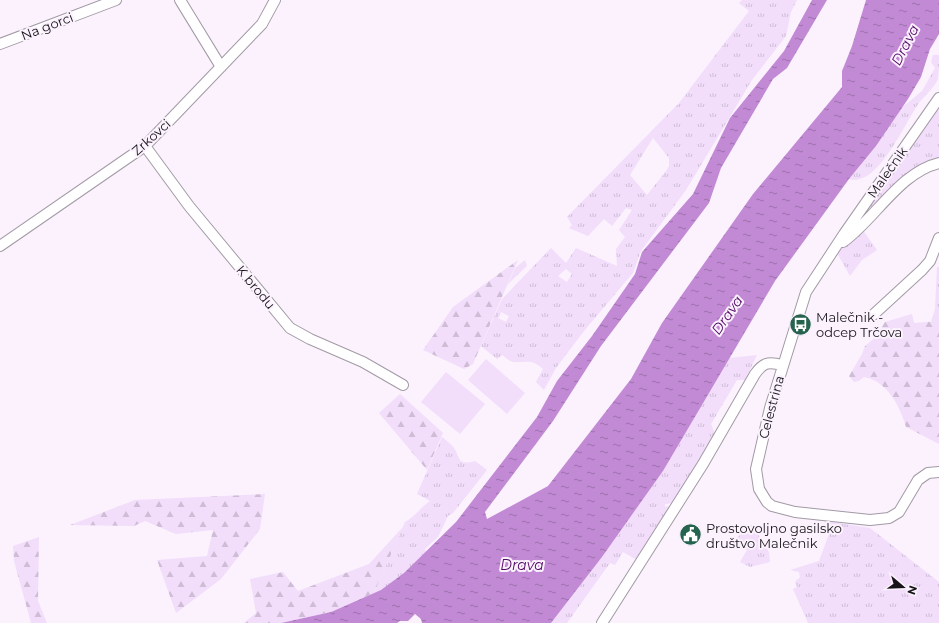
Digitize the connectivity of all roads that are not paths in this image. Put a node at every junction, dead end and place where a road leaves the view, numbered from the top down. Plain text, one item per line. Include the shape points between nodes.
1 (116, 0) edge
2 (180, 0) edge
3 (275, 0) edge
4 (0, 44) edge
5 (221, 68) junction
6 (939, 98) edge
7 (145, 146) junction
8 (939, 163) edge
9 (939, 238) edge
10 (0, 246) edge
11 (836, 246) junction
12 (873, 315) dead end
13 (782, 365) junction
14 (404, 385) dead end
15 (939, 472) edge
16 (602, 623) edge

1 - 4 street, Na gorci
2 - 5 street
3 - 5 street, Zrkovci via 262,24
5 - 7 street, Zrkovci
6 - 11 street, Malečnik
7 - 10 street, Zrkovci
7 - 14 street, K brodu via 189,206 290,328 363,362
8 - 11 street, Malečnik via 910,177 865,223
9 - 12 street via 930,261
11 - 13 street, Malečnik via 806,292
13 - 15 street, Celestrina via 756,469 759,489 772,506 795,512 870,520 883,519 899,512 922,476
13 - 16 street, Celestrina via 768,362 762,364 755,374 703,464

